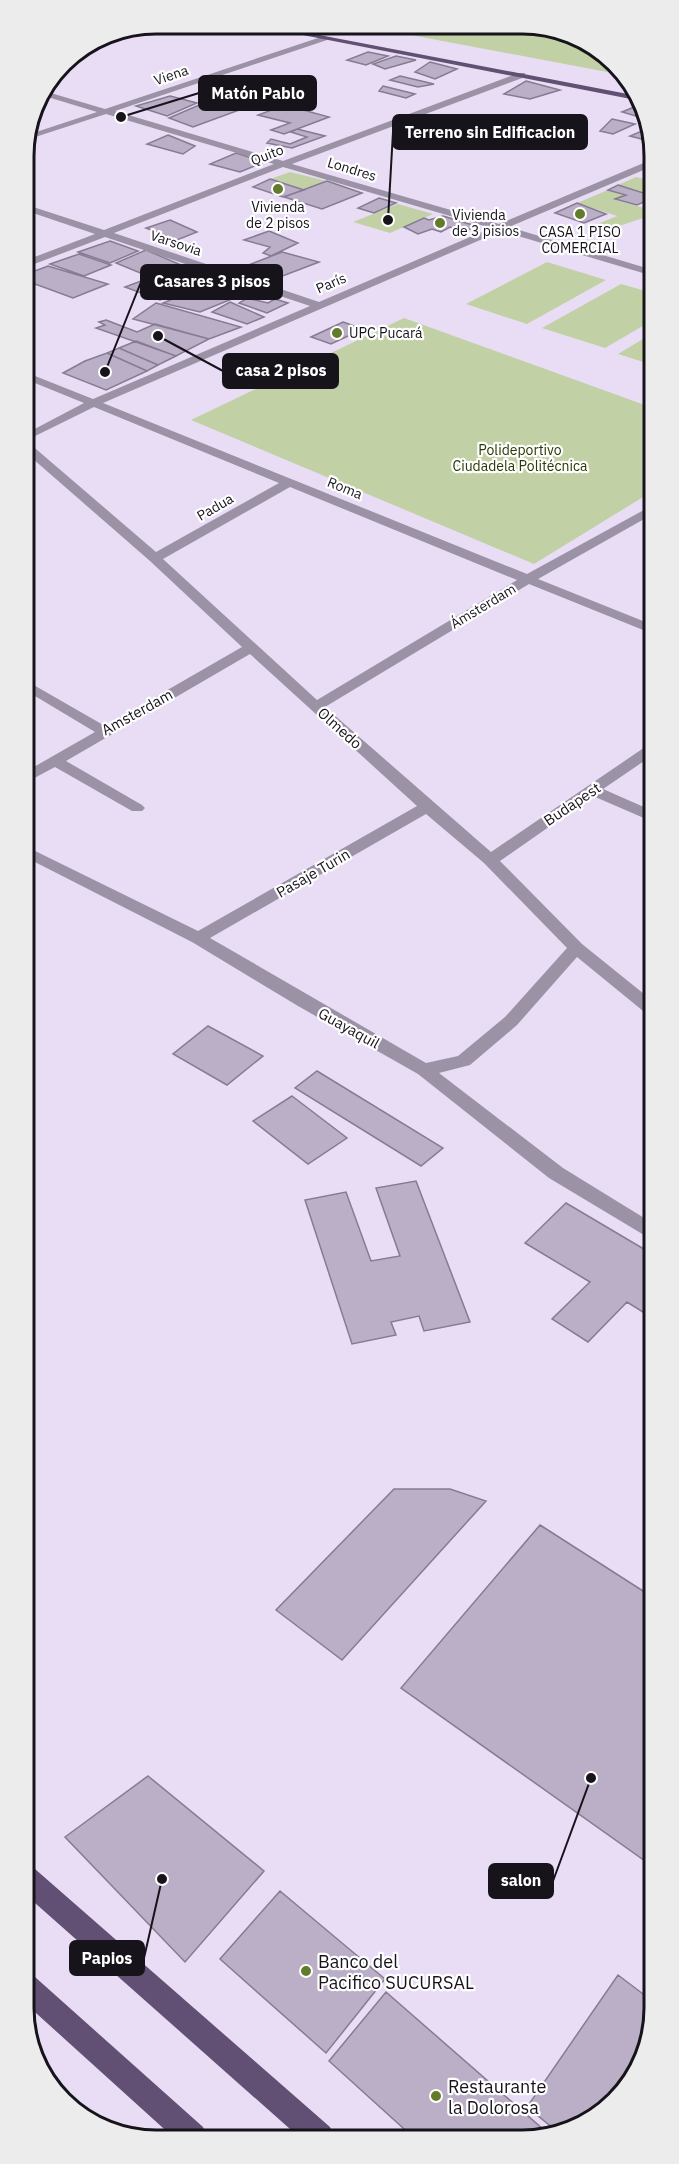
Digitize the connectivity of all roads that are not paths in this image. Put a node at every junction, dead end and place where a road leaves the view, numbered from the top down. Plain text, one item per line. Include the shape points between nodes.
1 (306, 35) edge
2 (324, 38) junction
3 (522, 75) junction
4 (51, 95) edge
5 (628, 97) edge
6 (105, 111) junction
7 (37, 134) edge
8 (285, 163) junction
9 (645, 166) edge
10 (35, 211) edge
11 (499, 227) junction
12 (107, 234) junction
13 (35, 261) edge
14 (645, 271) edge
15 (319, 305) junction
16 (35, 379) edge
17 (95, 402) junction
18 (35, 433) edge
19 (35, 455) edge
20 (289, 482) junction
21 (645, 514) edge
22 (155, 558) junction
23 (528, 579) junction
24 (645, 627) edge
25 (251, 648) junction
26 (35, 690) edge
27 (316, 706) junction
28 (104, 731) junction
29 (645, 754) edge
30 (54, 760) junction
31 (35, 772) edge
32 (592, 790) junction
33 (427, 807) junction
34 (137, 808) dead end
35 (645, 813) edge
36 (35, 856) edge
37 (490, 860) junction
38 (198, 938) junction
39 (576, 948) junction
40 (645, 1003) edge
41 (424, 1070) junction
42 (644, 1228) edge
43 (34, 1885) edge
44 (34, 1993) edge
45 (185, 2130) edge
46 (311, 2130) edge

1 - 2 main road
2 - 3 main road
2 - 6 street, Viena
3 - 5 main road
3 - 8 street, Quito
4 - 6 street, Londres
6 - 7 street, Viena
6 - 8 street, Londres
8 - 11 street, Londres
8 - 12 street, Quito
9 - 11 street, París
10 - 12 street, Varsovia
11 - 14 street, Londres
11 - 15 street, París
12 - 13 street, Quito
12 - 15 street, Varsovia
15 - 17 street, París
16 - 17 street, Roma
17 - 18 street, París
17 - 20 street, Roma
19 - 22 street, Olmedo
20 - 22 street, Padua
20 - 23 street, Roma
21 - 23 street, Ámsterdam
22 - 25 street, Olmedo
23 - 24 street, Roma
23 - 27 street, Ámsterdam
25 - 27 street, Olmedo
25 - 28 street, Amsterdam
26 - 28 street
27 - 33 street, Olmedo
28 - 30 street, Amsterdam
29 - 32 street, Budapest
30 - 31 street, Amsterdam
30 - 34 street
32 - 35 street
32 - 37 street, Budapest
33 - 37 street, Olmedo
33 - 38 street, Pasaje Turin
36 - 38 street, Guayaquil
37 - 39 street, Olmedo
38 - 41 street, Guayaquil
39 - 40 street, Olmedo
39 - 41 street via 511,1021 464,1061
41 - 42 street, Guayaquil via 556,1173
43 - 46 main road
44 - 45 main road

